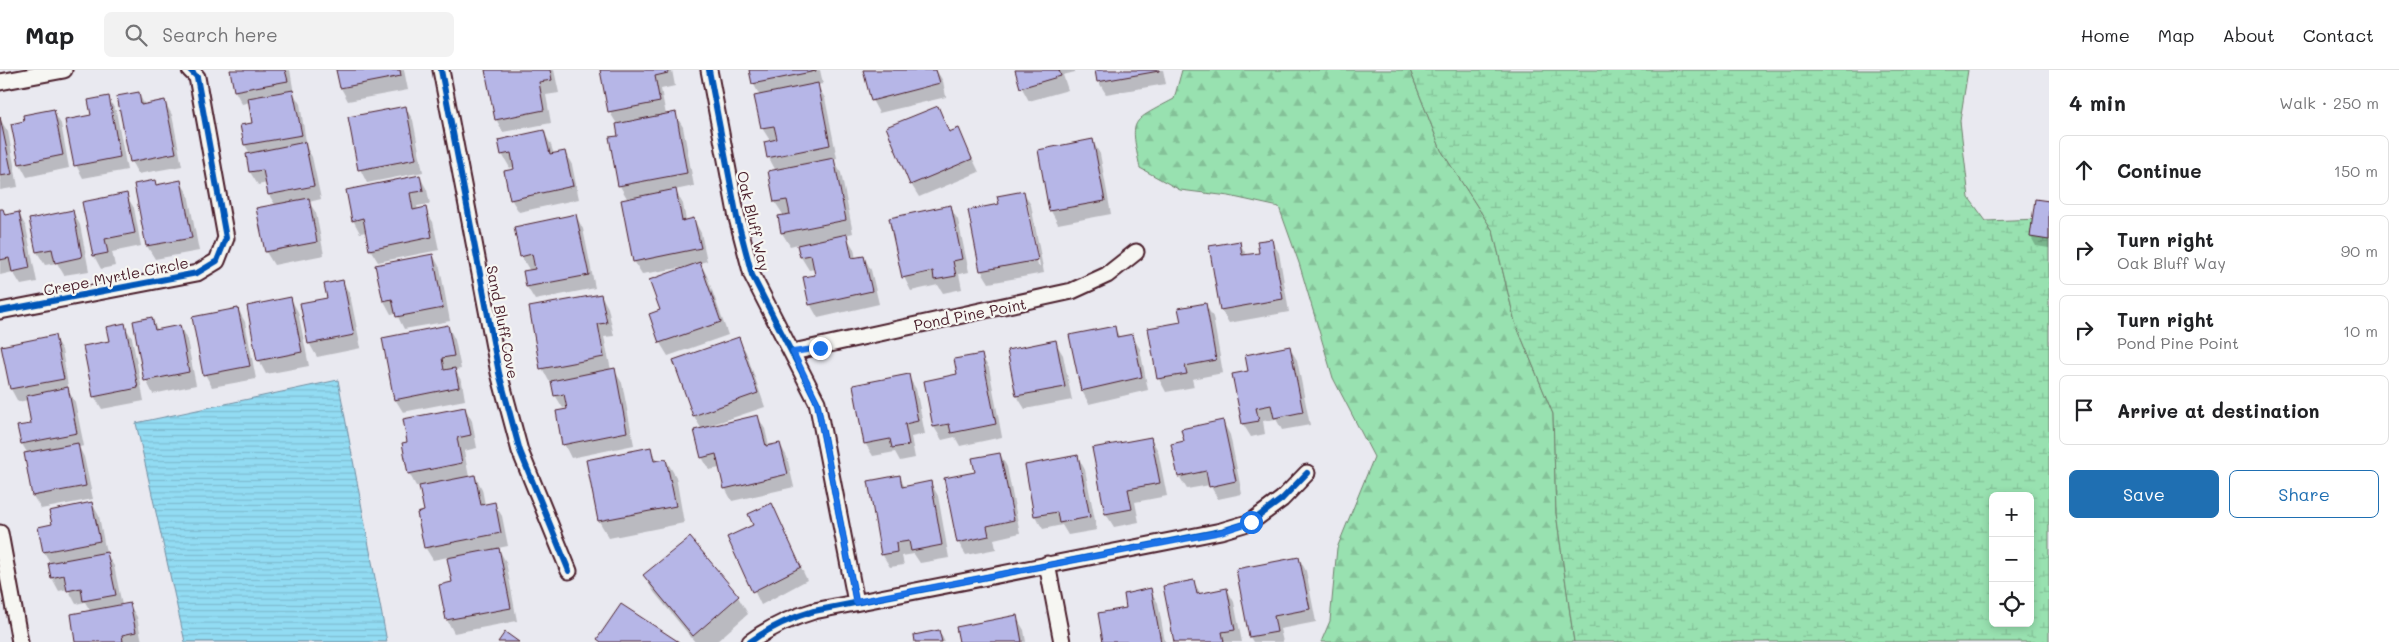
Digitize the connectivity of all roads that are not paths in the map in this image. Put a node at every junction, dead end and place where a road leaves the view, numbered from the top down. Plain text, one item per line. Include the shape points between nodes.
1 (64, 70) edge
2 (190, 70) edge
3 (442, 70) edge
4 (709, 70) edge
5 (0, 82) edge
6 (1136, 252) dead end
7 (0, 311) edge
8 (793, 352) junction
9 (1307, 473) dead end
10 (0, 533) edge
11 (1047, 564) junction
12 (568, 571) dead end
13 (856, 602) junction
14 (20, 642) edge
15 (750, 642) edge
16 (1062, 642) edge

1 - 5 street
2 - 7 street, Crepe Myrtle Circle via 196,77 226,238 217,261 197,273
3 - 12 street, Sand Bluff Cove via 499,373 520,451
4 - 8 street, Oak Bluff Way via 737,218 752,275
6 - 8 street, Pond Pine Point via 1107,275 1072,291
8 - 13 street, Oak Bluff Way via 817,402
9 - 11 street via 1282,499 1251,522 1221,532
10 - 14 street
11 - 13 street
11 - 16 street
13 - 15 street via 792,617 765,630

